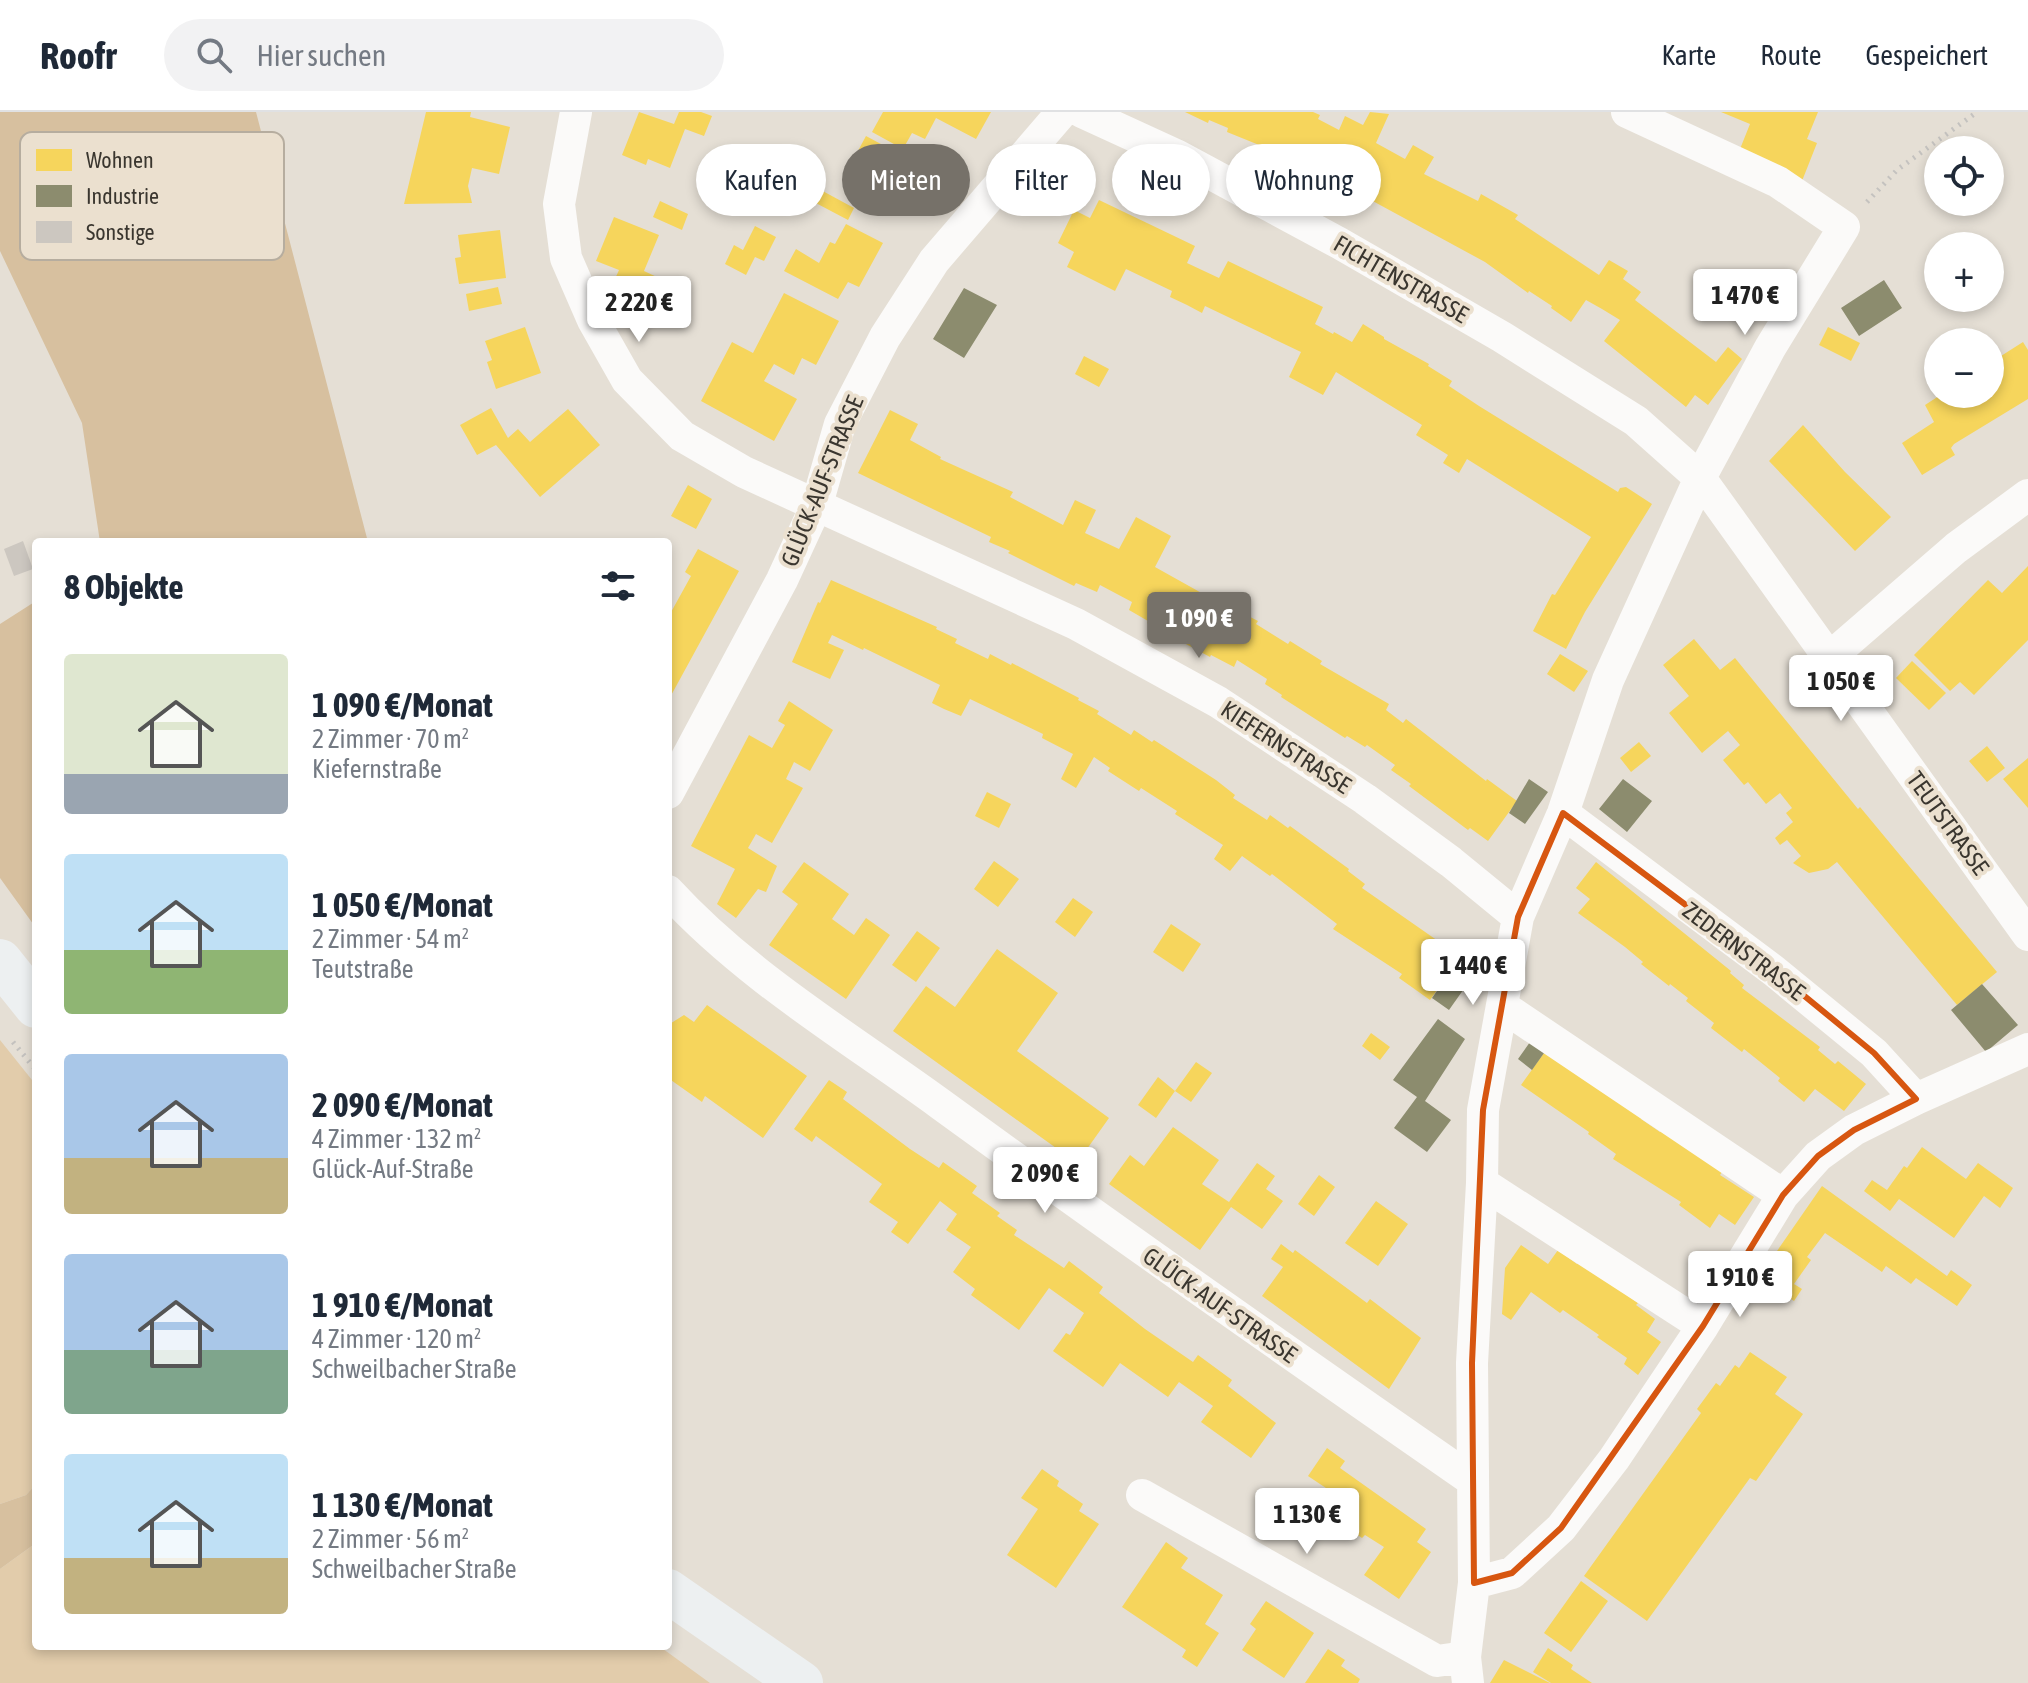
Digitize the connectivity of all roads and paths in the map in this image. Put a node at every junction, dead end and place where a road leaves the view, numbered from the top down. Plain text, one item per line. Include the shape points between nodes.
1 (576, 112) edge
2 (1062, 112) edge
3 (1082, 112) edge
4 (1627, 112) edge
5 (1977, 112) edge
6 (1844, 227) junction
7 (1700, 478) junction
8 (2028, 495) edge
9 (817, 504) junction
10 (1829, 658) junction
11 (672, 786) edge
12 (1563, 813) junction
13 (672, 895) edge
14 (1518, 917) junction
15 (2028, 935) edge
16 (0, 961) edge
17 (1502, 1006) junction
18 (22, 1021) edge
19 (2028, 1049) edge
20 (32, 1056) edge
21 (1916, 1099) junction
22 (1482, 1183) junction
23 (1783, 1195) junction
24 (1703, 1326) junction
25 (1472, 1480) junction
26 (1142, 1495) dead end
27 (1474, 1583) junction
28 (672, 1594) edge
29 (1466, 1670) edge
30 (801, 1683) edge

1 - 9 street, KIEFERNSTRASSE via 559,204 566,258 627,380 682,436 744,472
2 - 9 street, GLÜCK-AUF-STRASSE via 934,261 885,337 840,424
3 - 7 street, FICHTENSTRASSE via 1178,156 1502,337 1636,421
4 - 6 street via 1778,182
5 - 6 path via 1897,170
6 - 7 street
7 - 10 street, TEUTSTRASSE
7 - 12 street via 1608,680
8 - 10 street via 1956,548
9 - 11 street, GLÜCK-AUF-STRASSE
9 - 14 street, KIEFERNSTRASSE via 1076,624 1218,702 1365,799
10 - 15 street, TEUTSTRASSE
12 - 14 street
12 - 21 street, ZEDERNSTRASSE via 1774,971 1874,1053
13 - 25 street, GLÜCK-AUF-STRASSE via 785,994 1182,1280
14 - 17 street
16 - 18 main road
17 - 22 street via 1483,1110
17 - 23 street
18 - 20 path
19 - 21 street
21 - 23 street via 1854,1130 1818,1156
22 - 24 street
22 - 25 street
23 - 24 street
24 - 27 street via 1561,1528 1512,1573
25 - 27 street
26 - 29 street via 1437,1661
27 - 29 street
28 - 30 main road

